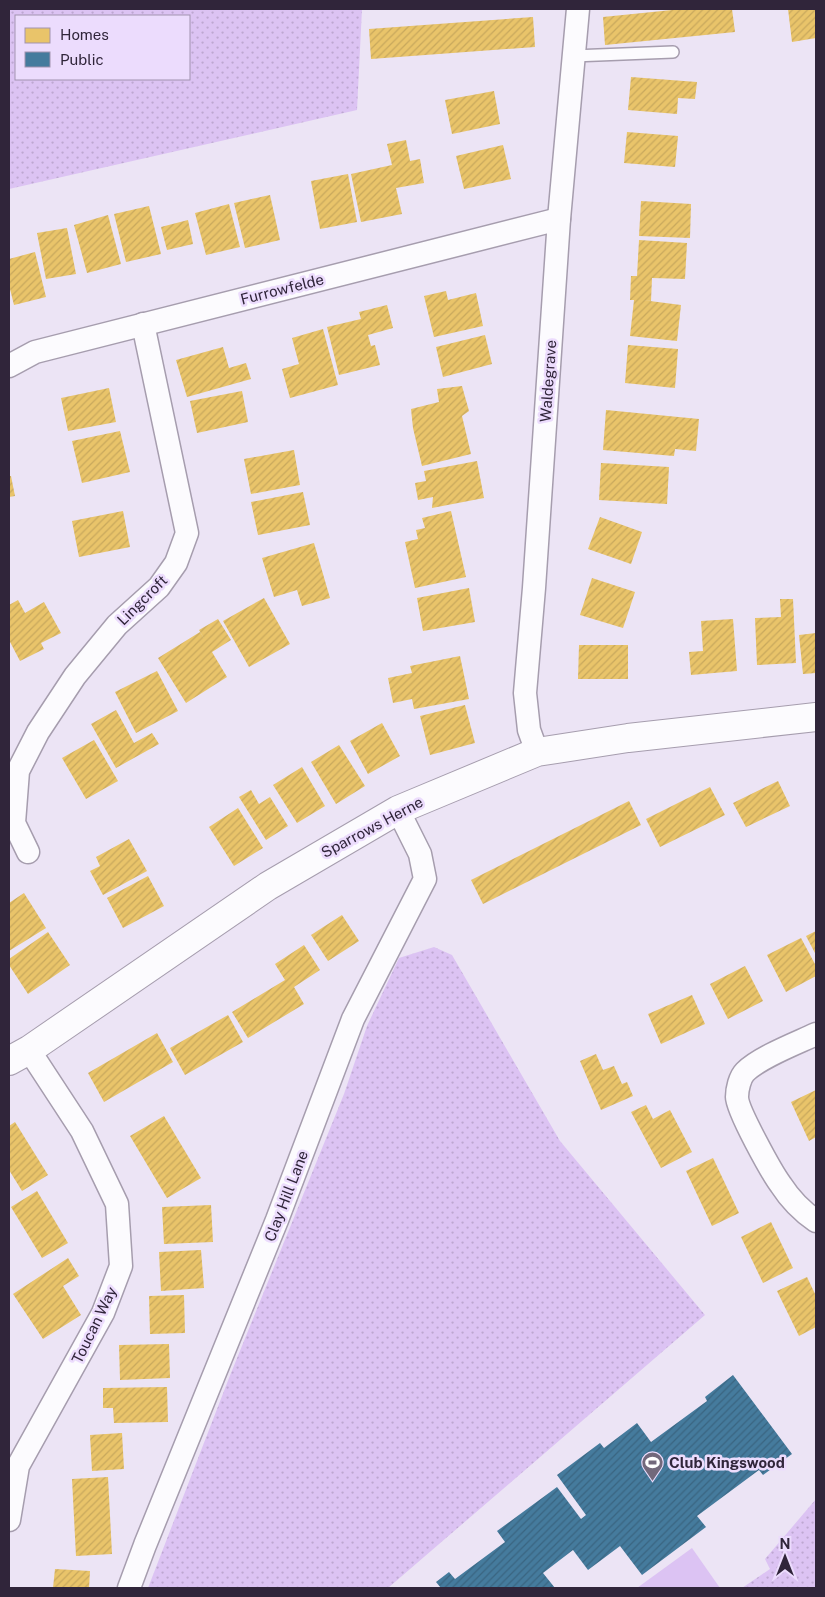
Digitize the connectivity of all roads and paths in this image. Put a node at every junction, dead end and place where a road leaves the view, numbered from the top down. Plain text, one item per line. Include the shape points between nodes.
1 (578, 9) edge
2 (673, 52) dead end
3 (573, 56) junction
4 (559, 219) junction
5 (143, 324) junction
6 (9, 366) edge
7 (816, 717) edge
8 (537, 752) junction
9 (398, 810) junction
10 (18, 840) edge
11 (816, 1034) edge
12 (19, 1056) edge
13 (816, 1221) edge
14 (14, 1465) edge
15 (9, 1520) edge
16 (129, 1588) edge

1 - 3 street, Waldegrave
2 - 3 lane
3 - 4 street, Waldegrave
4 - 5 street, Furrowfelde
4 - 8 street, Waldegrave via 525,693 529,730
5 - 6 street, Furrowfelde via 34,352
5 - 10 street, Lingcroft via 187,533 176,563 159,587 117,625 75,676 38,732 18,771 14,823
7 - 8 street, Sparrows Herne via 628,738
8 - 9 street, Sparrows Herne
9 - 12 street, Sparrows Herne via 268,886
9 - 16 street, Clay Hill Lane via 420,854 425,879 353,1019 277,1220
11 - 13 street via 744,1072 737,1098 781,1185
12 - 14 street, Toucan Way via 82,1131 117,1204 121,1266 103,1313
14 - 15 street, Toucan Way

